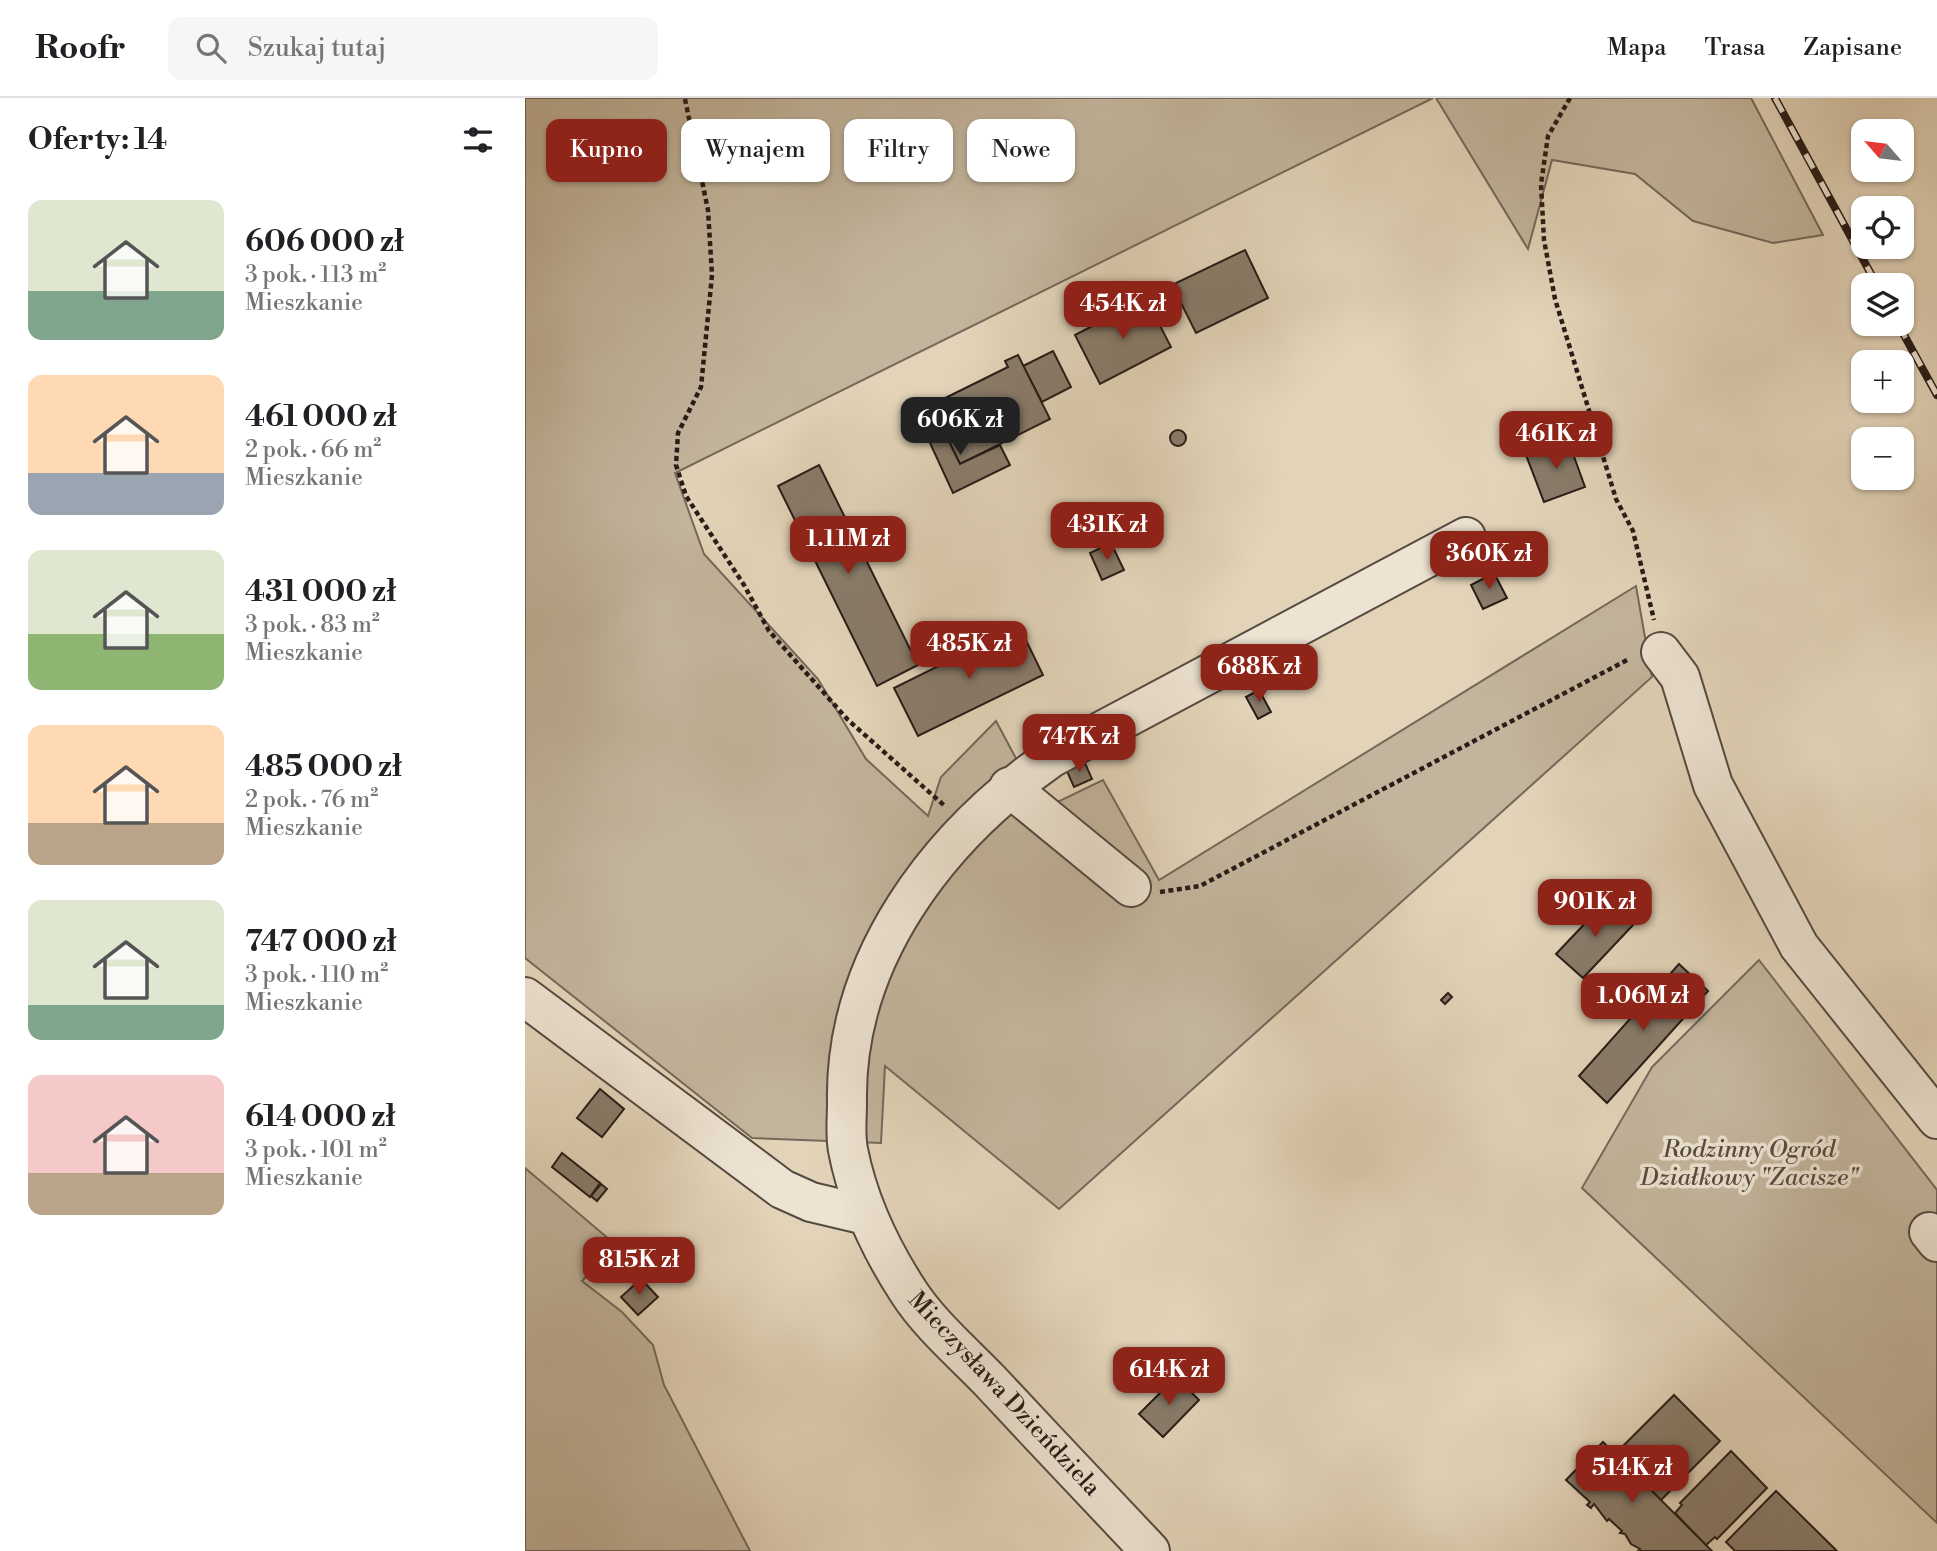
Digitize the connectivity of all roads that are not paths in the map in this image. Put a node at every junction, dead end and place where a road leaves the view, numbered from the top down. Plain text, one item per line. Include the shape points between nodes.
1 (1466, 537) dead end
2 (1661, 652) road end
3 (1009, 787) junction
4 (1131, 887) road end
5 (525, 998) edge
6 (1937, 1119) edge
7 (866, 1215) junction
8 (1150, 1551) edge

1 - 3 street, Mieczysława Dzieńdziela via 1051,758
2 - 6 street via 1680,677 1713,785 1799,947
3 - 4 street
3 - 7 street, Mieczysława Dzieńdziela via 933,867 892,926 863,990 846,1067 848,1149
5 - 7 street via 782,1189 811,1202
7 - 8 street, Mieczysława Dzieńdziela via 909,1293

